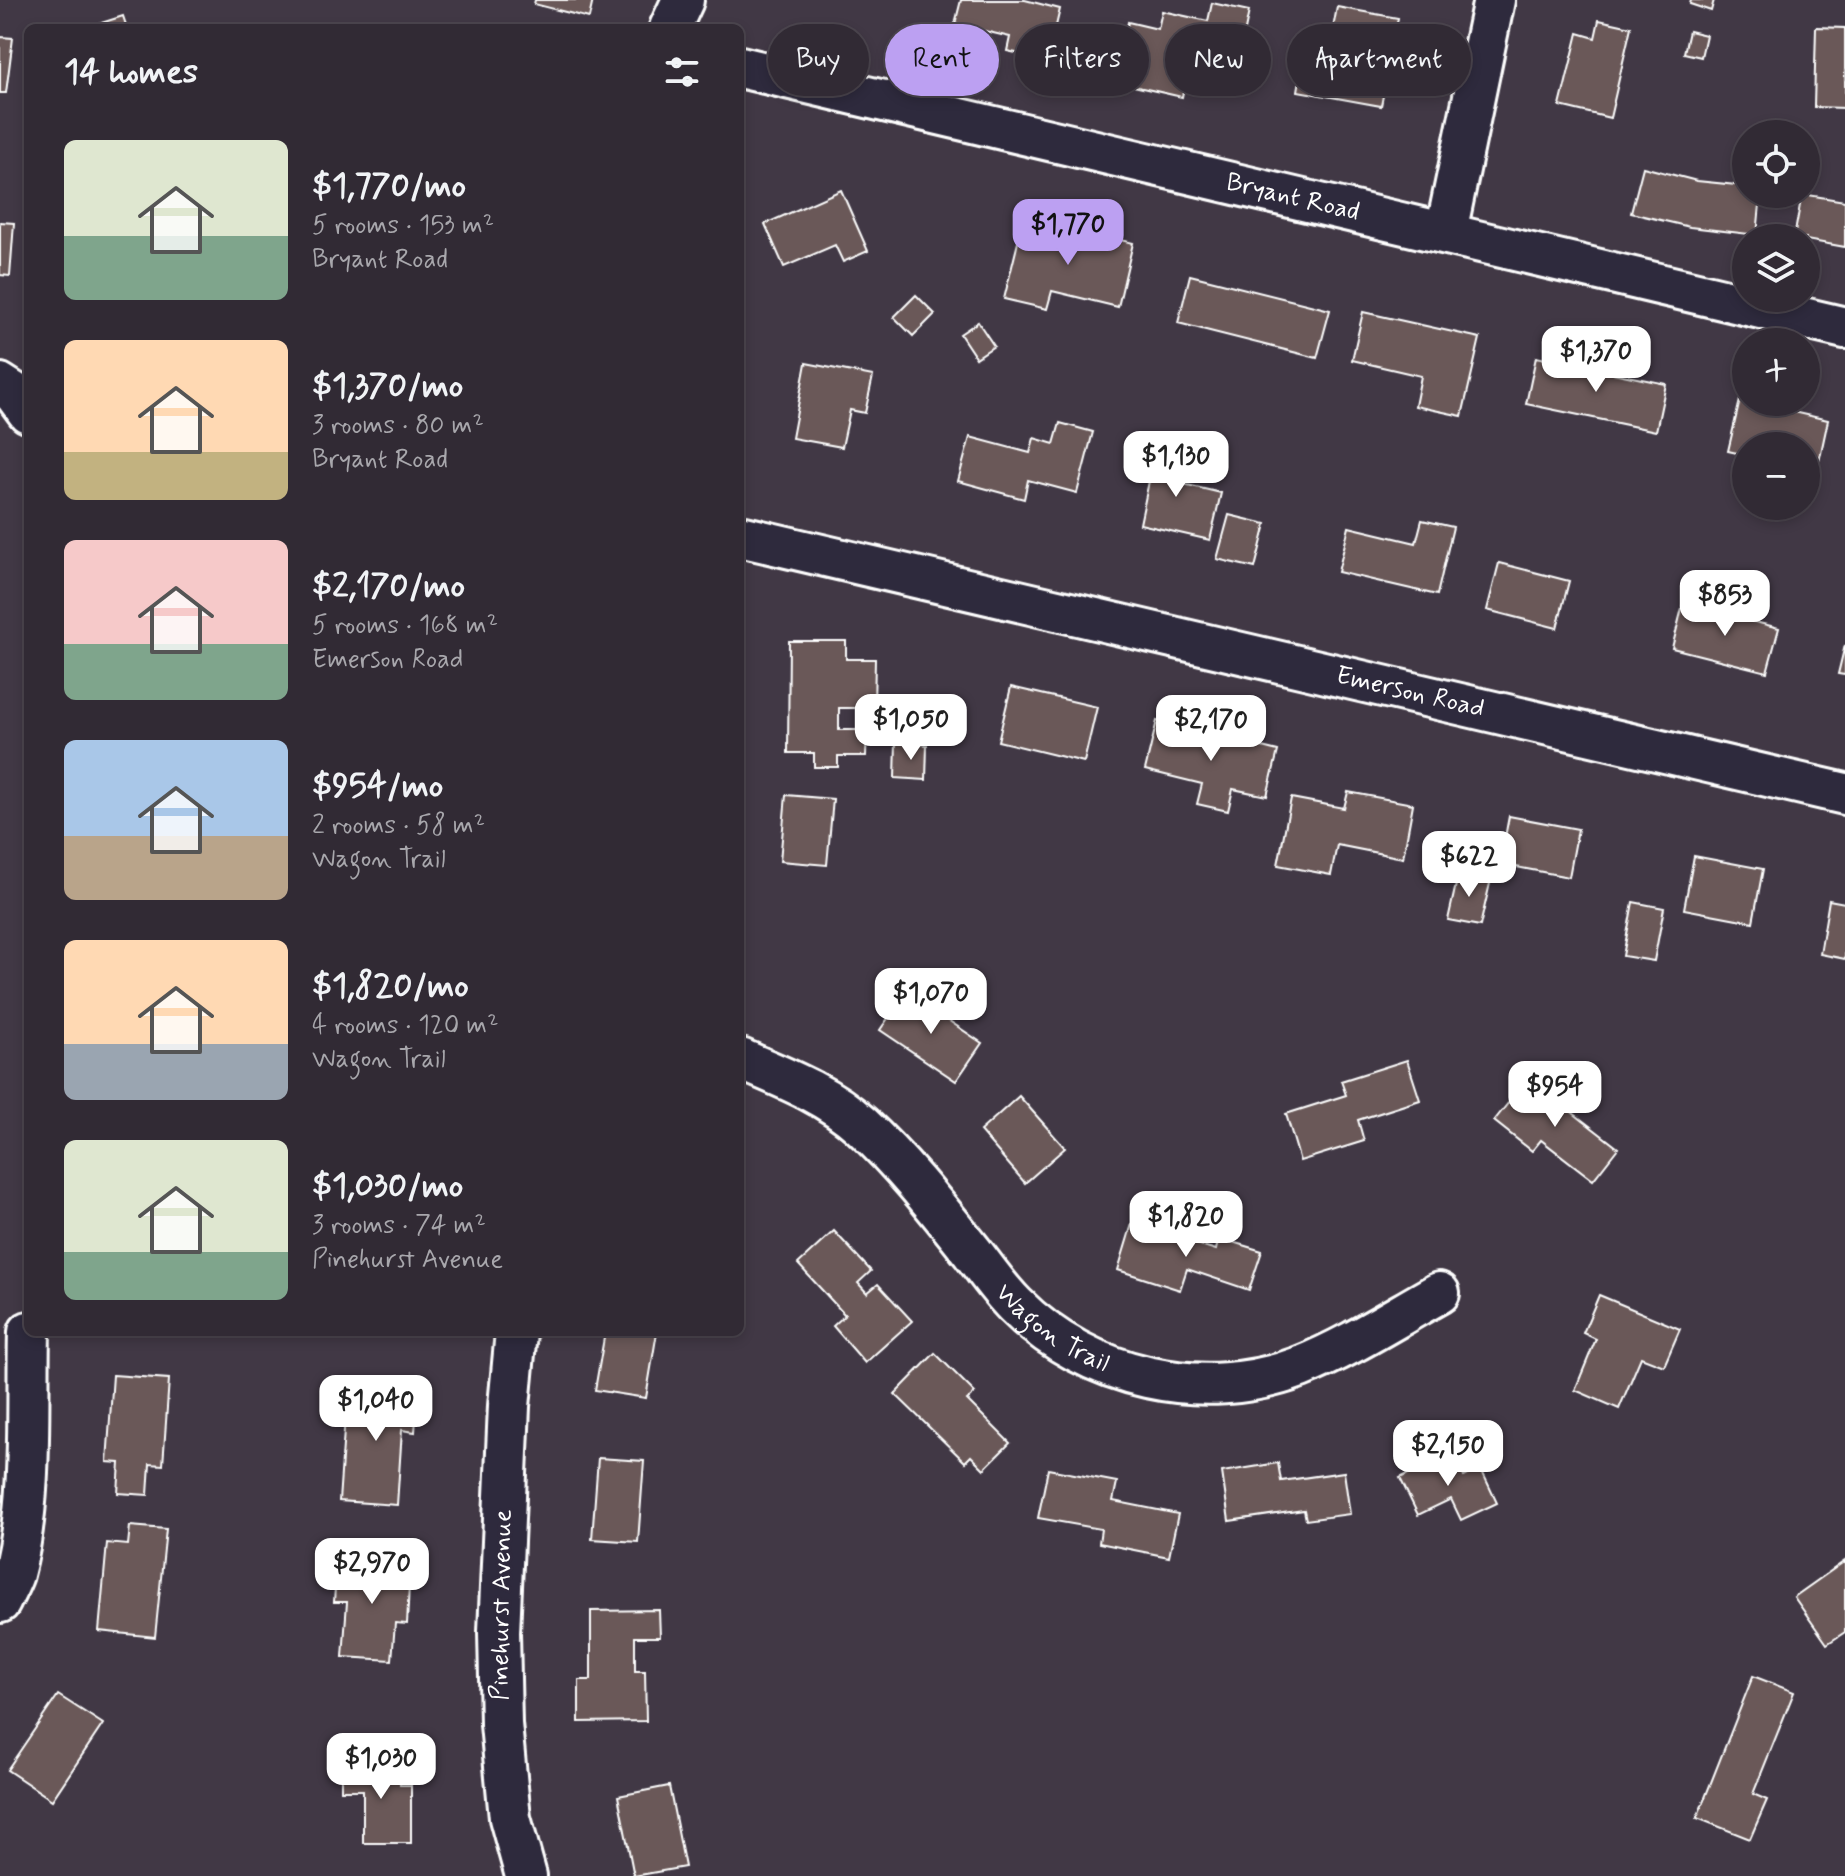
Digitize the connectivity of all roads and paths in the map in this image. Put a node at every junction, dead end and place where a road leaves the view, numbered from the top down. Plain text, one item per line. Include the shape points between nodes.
1 (683, 0) edge
2 (1494, 0) edge
3 (672, 24) edge
4 (744, 68) edge
5 (1446, 232) junction
6 (1845, 328) edge
7 (0, 384) edge
8 (24, 407) edge
9 (744, 537) edge
10 (1845, 794) edge
11 (744, 1061) edge
12 (1439, 1293) dead end
13 (29, 1336) edge
14 (516, 1336) edge
15 (0, 1602) edge
16 (526, 1876) edge

1 - 3 street
2 - 5 street
4 - 5 street, Bryant Road
5 - 6 street, Bryant Road
7 - 8 street
9 - 10 street, Emerson Road
11 - 12 street, Wagon Trail via 817,1094 859,1123 1014,1304 1045,1331 1125,1372 1177,1383 1255,1380 1300,1367
13 - 15 street via 21,1529 13,1576
14 - 16 street, Pinehurst Avenue via 499,1632 510,1818

